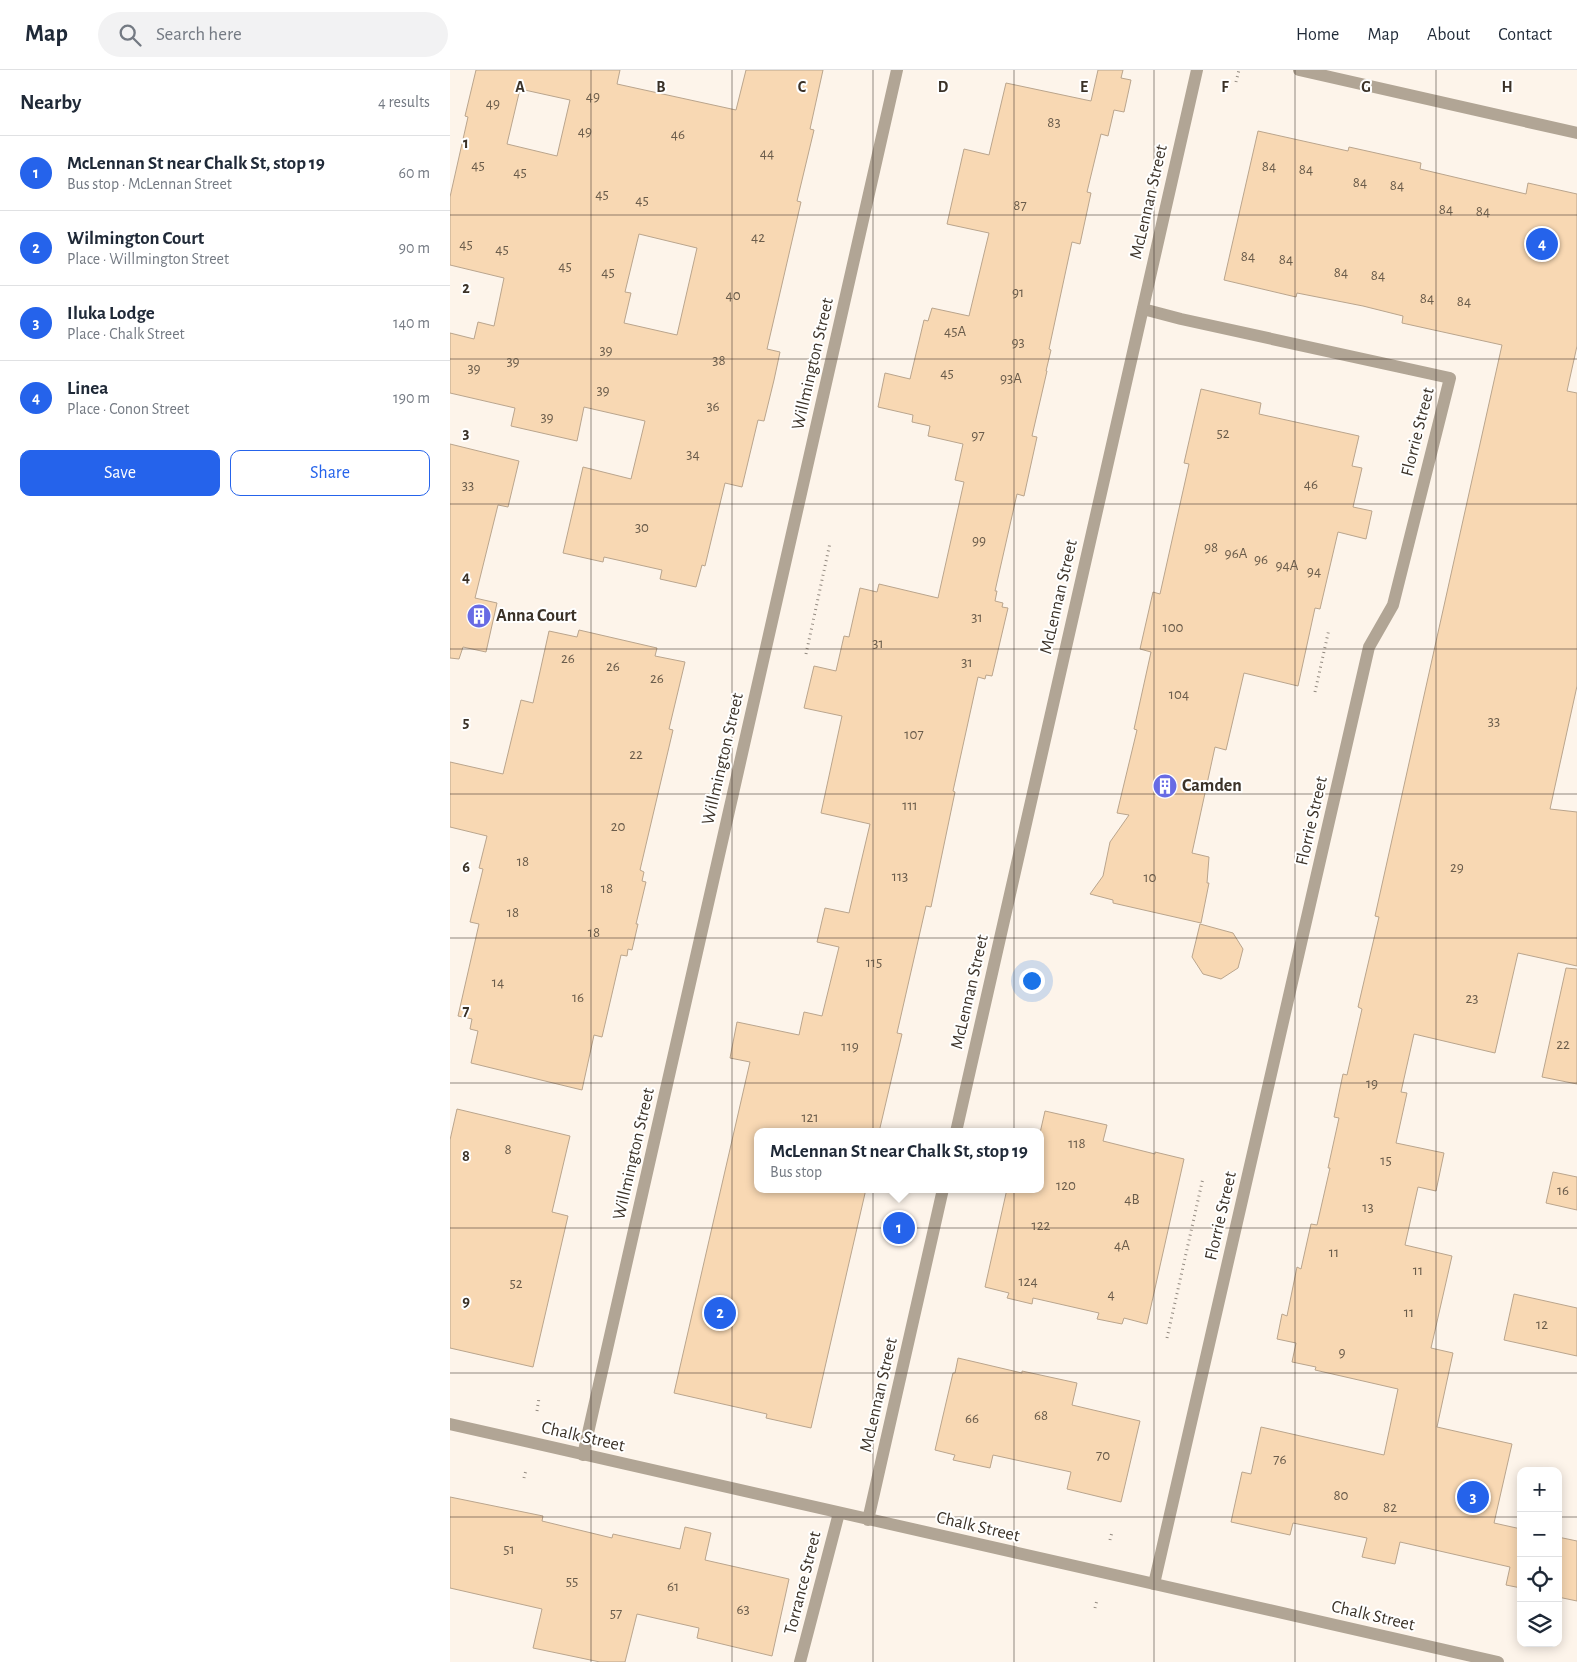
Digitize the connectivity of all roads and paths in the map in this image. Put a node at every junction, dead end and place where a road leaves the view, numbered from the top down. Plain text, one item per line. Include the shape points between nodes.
1 (897, 70) edge
2 (1198, 70) edge
3 (1239, 70) edge
4 (1299, 70) edge
5 (1236, 82) dead end
6 (1577, 134) edge
7 (1143, 309) junction
8 (830, 543) dead end
9 (1329, 629) dead end
10 (806, 654) dead end
11 (1315, 692) dead end
12 (957, 1128) edge
13 (1203, 1178) dead end
14 (942, 1193) edge
15 (1167, 1338) dead end
16 (539, 1398) dead end
17 (537, 1411) dead end
18 (450, 1424) edge
19 (583, 1455) junction
20 (526, 1470) dead end
21 (524, 1478) dead end
22 (839, 1513) junction
23 (868, 1520) junction
24 (1112, 1532) dead end
25 (1110, 1540) dead end
26 (1154, 1584) junction
27 (1098, 1600) dead end
28 (1096, 1608) dead end
29 (800, 1662) edge
30 (1498, 1662) edge

1 - 19 street, Willmington Street
2 - 7 street, McLennan Street
3 - 5 path
4 - 6 street
7 - 12 street, McLennan Street
7 - 26 street, Florrie Street via 1450,378 1393,605 1369,646
8 - 10 path
9 - 11 path
13 - 15 path
14 - 23 street, McLennan Street
16 - 17 path
18 - 19 street, Chalk Street
19 - 22 street, Chalk Street
20 - 21 path
22 - 23 street, Chalk Street
22 - 29 street, Torrance Street
23 - 26 street, Chalk Street
24 - 25 path
26 - 30 street, Chalk Street
27 - 28 path

